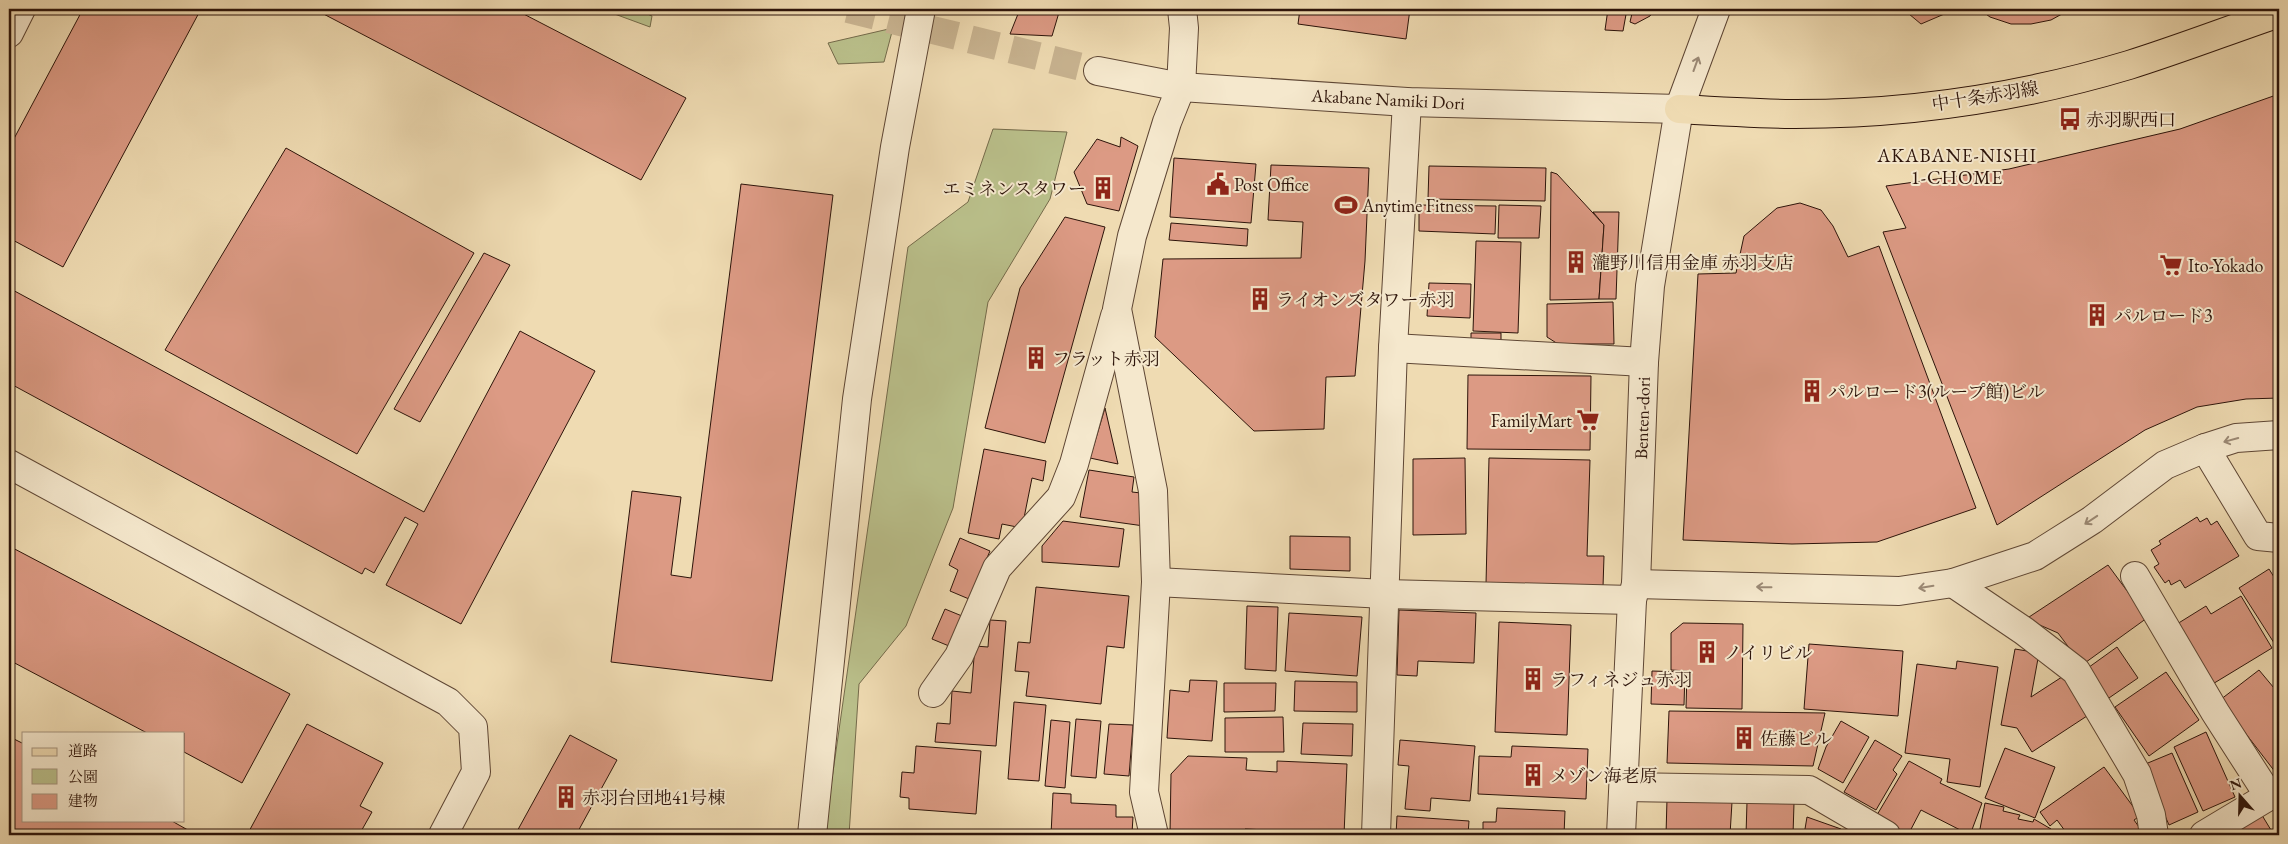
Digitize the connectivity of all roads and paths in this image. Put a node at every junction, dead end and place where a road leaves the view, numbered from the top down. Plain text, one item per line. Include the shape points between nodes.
1 (21, 9) edge
2 (921, 9) edge
3 (1182, 9) edge
4 (1716, 9) edge
5 (2279, 13) edge
6 (9, 33) edge
7 (1098, 71) tunnel mouth
8 (1181, 87) junction
9 (1407, 102) junction
10 (1679, 109) junction
11 (1117, 309) junction
12 (1393, 348) junction
13 (1644, 362) junction
14 (2279, 435) edge
15 (2205, 448) junction
16 (9, 464) edge
17 (2279, 538) edge
18 (2135, 576) dead end
19 (1156, 582) junction
20 (1953, 583) junction
21 (1634, 592) junction
22 (1385, 594) junction
23 (933, 693) dead end
24 (1624, 786) junction
25 (442, 835) edge
26 (812, 835) edge
27 (1154, 835) edge
28 (1376, 835) edge
29 (1621, 835) edge
30 (1886, 835) edge
31 (2154, 835) edge
32 (2204, 835) edge

1 - 6 street
2 - 26 street via 894,147 857,399
3 - 8 street
10 -> 4 street, Benten-dori
5 - 10 main road, 中十条赤羽線 via 2129,65 1977,98 1831,113
7 - 8 street, Akabane Namiki Dori
8 - 9 street, Akabane Namiki Dori
8 - 11 street via 1132,236
9 - 10 street, Akabane Namiki Dori
9 - 12 street
10 - 13 street, Benten-dori via 1650,286
11 - 19 street via 1153,491
11 - 23 street via 1074,464 1061,497 997,568 959,656
12 - 13 street
12 - 22 street
13 - 21 street, Benten-dori
14 -> 15 street via 2236,438
15 - 17 street via 2258,536
15 -> 20 street via 2165,465 2092,520 2035,556
16 - 25 street via 448,702 473,727 476,772
18 - 32 street via 2215,712 2270,796
19 - 22 street
19 - 27 street via 1144,792
20 -> 21 street via 1898,591
20 - 31 street via 2024,631 2076,672 2138,774
21 - 22 street
21 - 24 street, Benten-dori
22 - 28 street
24 - 29 street, Benten-dori
24 - 30 street via 1808,790

